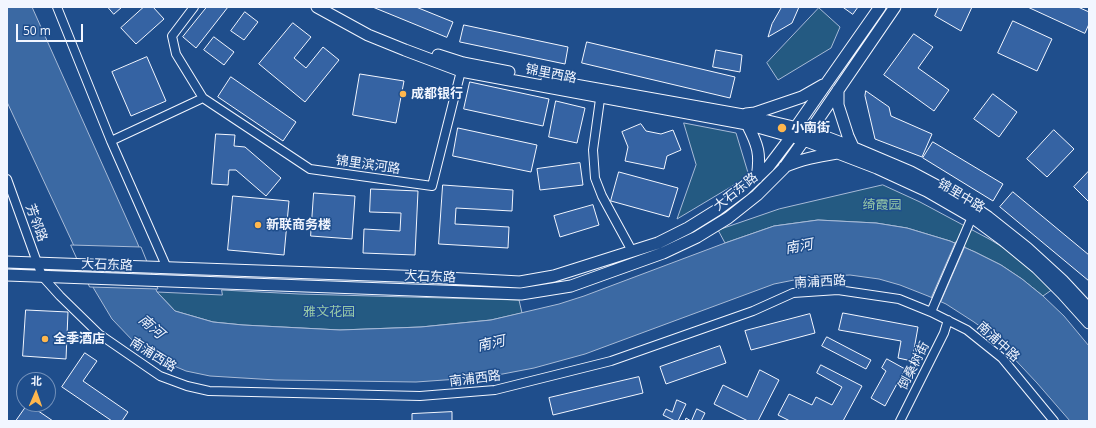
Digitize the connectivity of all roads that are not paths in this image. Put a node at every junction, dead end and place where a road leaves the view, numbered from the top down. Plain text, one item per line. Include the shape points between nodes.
1 (57, 7) edge
2 (194, 7) edge
3 (317, 7) edge
4 (330, 7) edge
5 (880, 7) edge
6 (895, 7) edge
7 (461, 71) junction
8 (826, 84) junction
9 (838, 90) junction
10 (601, 93) junction
11 (203, 98) junction
12 (745, 120) junction
13 (794, 132) junction
14 (807, 135) junction
15 (111, 141) junction
16 (853, 147) junction
17 (838, 153) junction
18 (784, 168) junction
19 (757, 178) junction
20 (7, 179) edge
21 (972, 217) junction
22 (632, 251) junction
23 (7, 262) edge
24 (38, 263) junction
25 (167, 268) junction
26 (7, 275) edge
27 (42, 276) junction
28 (1089, 309) edge
29 (931, 312) junction
30 (948, 320) junction
31 (1089, 323) edge
32 (900, 421) edge
33 (1054, 421) edge

1 - 15 street
2 - 11 street via 172,36 176,54
3 - 7 main road, 锦里西路 via 368,35
4 - 10 main road, 锦里西路 via 400,41 463,63
5 - 8 main road
6 - 9 main road
7 - 10 main road, 锦里西路
7 - 11 street, 锦里滨河路 via 432,186 310,170
8 - 12 main road via 802,97 755,113
8 - 13 main road
9 - 14 main road
9 - 16 main road via 838,105
10 - 12 main road, 锦里西路
10 - 22 street via 593,150 595,178
11 - 15 street
12 - 13 main road, 锦里西路
12 - 19 main road via 756,141 759,156
13 - 14 main road, 锦里中路
13 - 19 main road, 大石东路
14 - 16 main road, 锦里中路
14 - 17 main road, 锦里中路
14 - 18 main road, 大石东路
15 - 25 street
16 - 28 main road, 锦里中路 via 911,172 958,197 988,217 1028,248
17 - 18 main road via 795,162
17 - 21 main road, 锦里中路 via 877,168
18 - 27 main road, 大石东路 via 734,214 697,237 663,253 571,286 521,294
19 - 22 main road, 大石东路 via 717,210 688,228 658,243
20 - 24 street, 芳邻路
21 - 29 street
21 - 31 main road, 锦里中路 via 1037,268
22 - 25 main road, 大石东路 via 554,276 520,282
23 - 24 main road, 大石东路
24 - 25 main road, 大石东路
24 - 27 street, 芳邻路
26 - 27 main road, 大石东路
27 - 29 street, 南浦西路 via 90,325 122,350 160,376 209,391 420,396 495,390 612,361 753,311 793,293 838,290 899,299
29 - 30 street, 南浦中路
30 - 32 street, 倒桑树街
30 - 33 street, 南浦中路 via 967,330 1002,358

